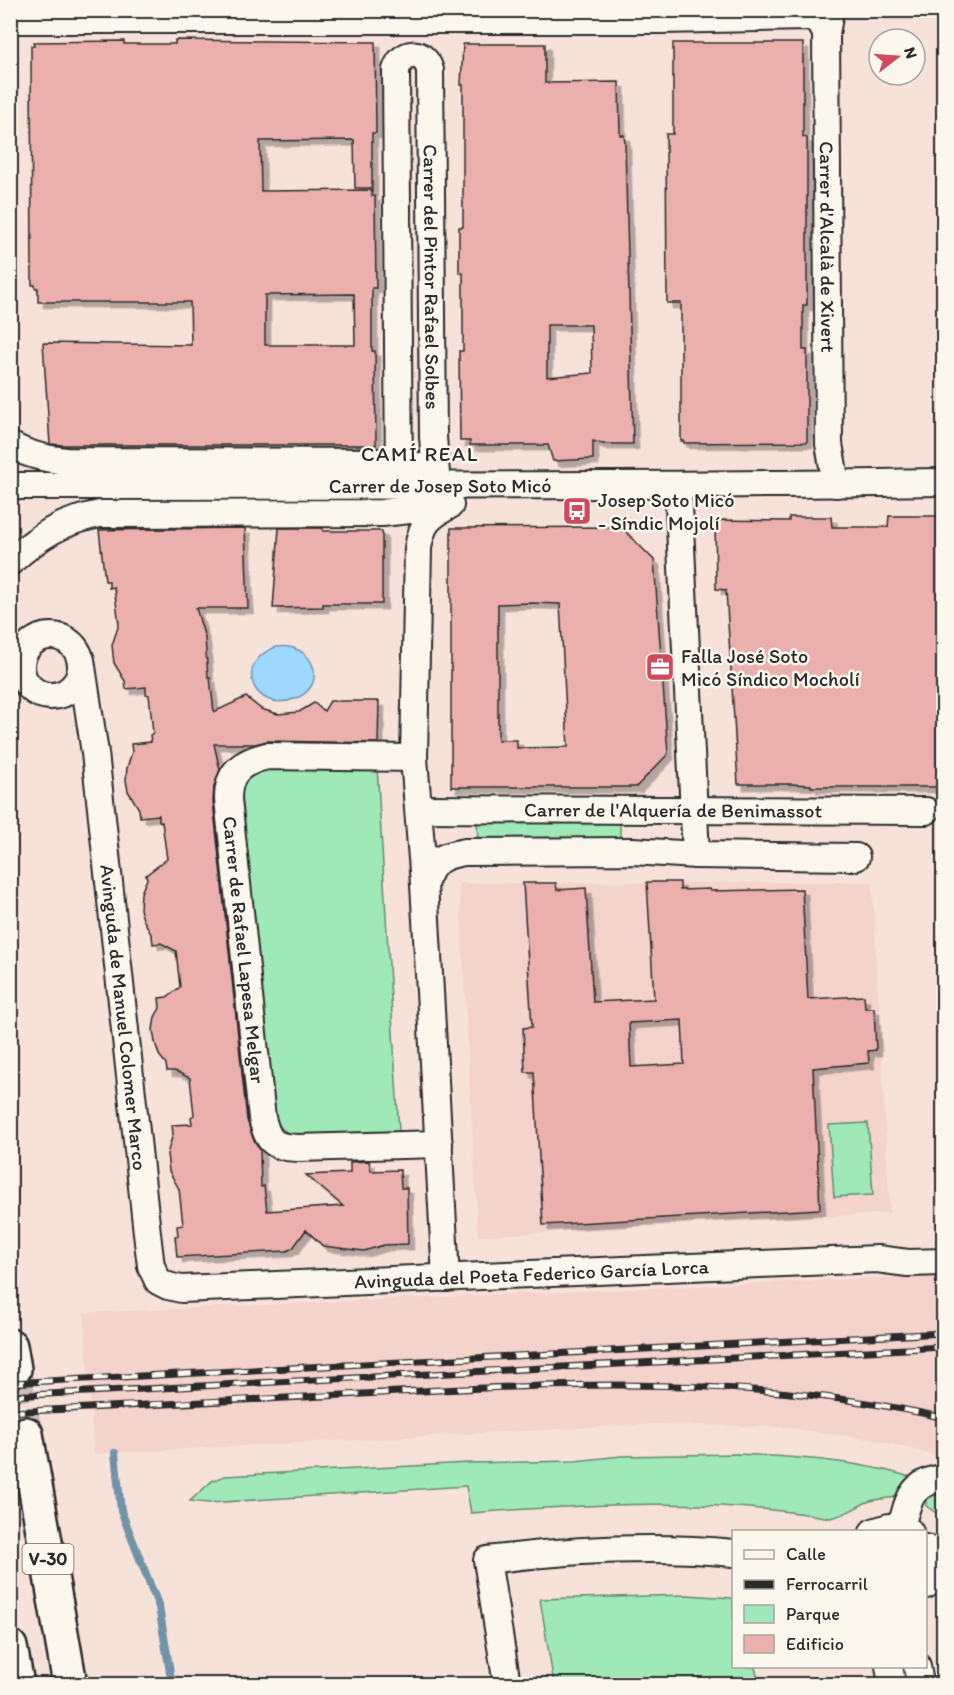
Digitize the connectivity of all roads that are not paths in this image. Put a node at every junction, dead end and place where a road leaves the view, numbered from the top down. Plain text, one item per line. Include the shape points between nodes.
1 (824, 18) edge
2 (407, 21) edge
3 (16, 23) edge
4 (396, 70) junction
5 (430, 70) junction
6 (10, 429) edge
7 (17, 449) edge
8 (399, 473) junction
9 (944, 482) edge
10 (836, 484) junction
11 (678, 485) junction
12 (10, 486) edge
13 (443, 495) junction
14 (10, 562) edge
15 (81, 660) junction
16 (45, 696) junction
17 (95, 753) junction
18 (414, 758) junction
19 (419, 809) junction
20 (695, 810) junction
21 (926, 811) dead end
22 (696, 855) junction
23 (856, 856) dead end
24 (424, 884) junction
25 (439, 1144) junction
26 (944, 1262) edge
27 (446, 1278) junction
28 (158, 1281) joint
29 (26, 1434) tunnel mouth
30 (944, 1478) edge
31 (879, 1530) edge
32 (905, 1530) edge
33 (927, 1551) edge
34 (732, 1553) edge
35 (932, 1582) edge
36 (10, 1647) edge
37 (889, 1668) edge
38 (917, 1668) edge
39 (17, 1684) edge
40 (70, 1684) edge
41 (507, 1684) edge
42 (892, 1684) edge
43 (920, 1684) edge

1 - 2 street
1 - 10 street, Carrer d'Alcalà de Xivert via 829,444
2 - 3 street
2 - 4 street, Carrer del Pintor Rafael Solbes
2 - 5 street, Carrer del Pintor Rafael Solbes via 429,28
4 - 5 street via 405,57 414,55 423,57
4 - 8 street, Carrer del Pintor Rafael Solbes
5 - 13 street, Carrer del Pintor Rafael Solbes via 433,437
6 - 7 street
7 - 8 street via 48,460
8 - 12 street, Carrer de Josep Soto Micó
8 - 13 street via 414,465
9 - 10 street, Carrer de Josep Soto Micó
10 - 11 street, Carrer de Josep Soto Micó
11 - 13 street, Carrer de Josep Soto Micó via 512,486
11 - 20 street
13 - 14 street, Carrer de Josep Soto Micó via 382,513 100,514 64,523
13 - 18 street via 422,527 417,549
15 - 16 street via 74,686 56,696
15 - 16 street, Avinguda de Manuel Colomer Marco via 71,644 54,636 36,640 28,647 21,666 23,676 28,686
15 - 17 street, Avinguda de Manuel Colomer Marco
16 - 17 street, Avinguda de Manuel Colomer Marco via 78,715
17 - 28 street, Avinguda de Manuel Colomer Marco via 148,1242
18 - 19 street
18 - 25 street, Carrer de Rafael Lapesa Melgar via 267,756 241,765 228,786 228,799 265,1131 272,1142 282,1147
19 - 20 street, Carrer de l'Alquería de Benimassot
19 - 24 street
20 - 21 street, Carrer de l'Alquería de Benimassot
20 - 22 street
22 - 23 street, Carrer de l'Alquería de Benimassot
22 - 24 street, Carrer de l'Alquería de Benimassot via 633,851 465,852 436,861
24 - 25 street
25 - 27 street
26 - 27 street, Avinguda del Poeta Federico García Lorca via 878,1259
27 - 28 street, Avinguda del Poeta Federico García Lorca via 181,1289
29 - 40 highway, V-30
30 - 32 street via 920,1485 911,1496
31 - 32 street
33 - 35 street
34 - 41 street via 614,1550 487,1560
36 - 39 highway
37 - 42 street
38 - 43 street

